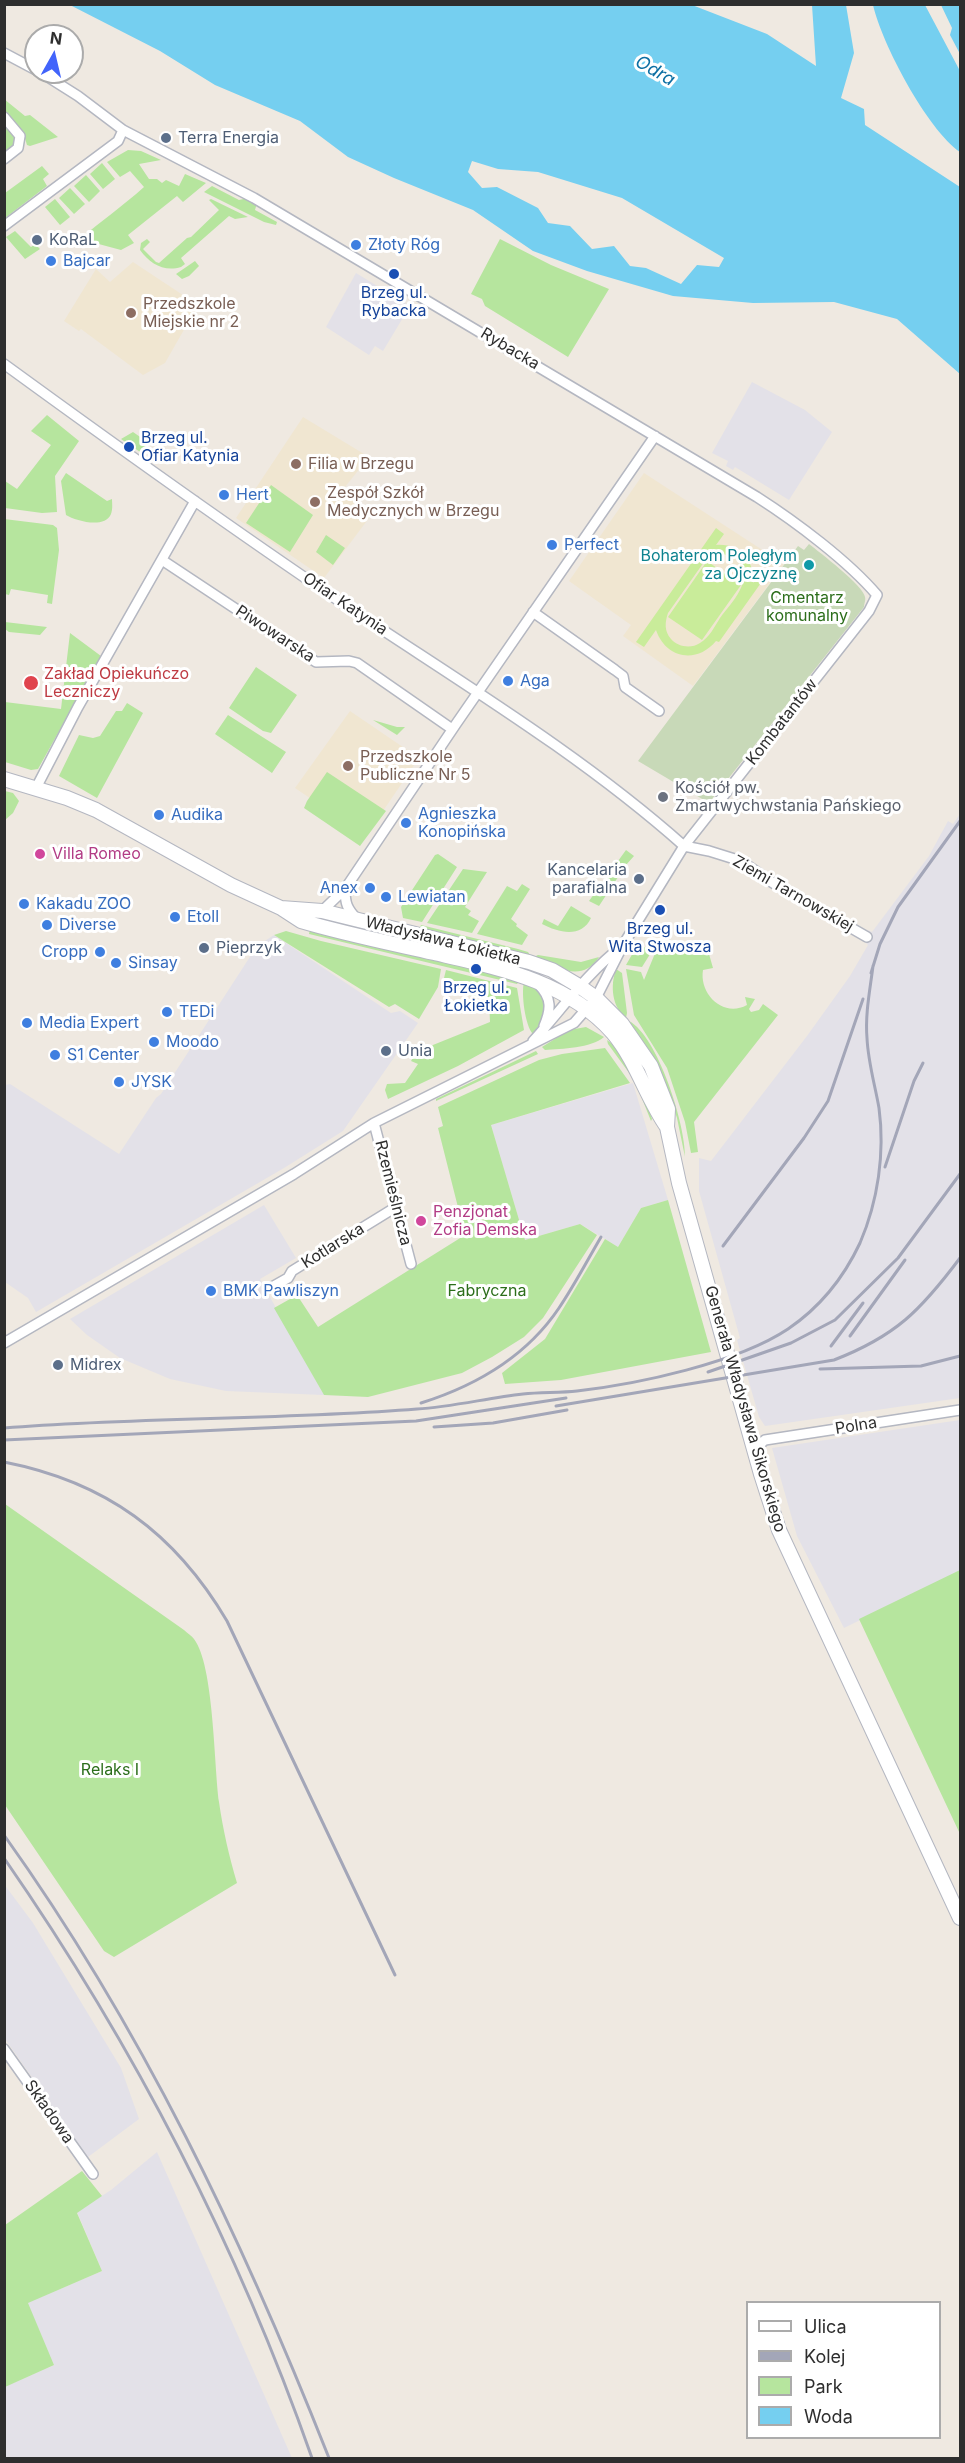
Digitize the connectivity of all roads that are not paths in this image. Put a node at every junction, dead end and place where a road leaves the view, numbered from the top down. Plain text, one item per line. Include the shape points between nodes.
1 (4, 53) edge
2 (24, 64) edge
3 (59, 84) edge
4 (4, 117) edge
5 (123, 130) junction
6 (4, 159) edge
7 (4, 226) edge
8 (4, 364) edge
9 (655, 436) junction
10 (195, 501) junction
11 (162, 560) junction
12 (877, 595) joint
13 (533, 612) junction
14 (477, 693) junction
15 (659, 711) dead end
16 (452, 729) junction
17 (4, 779) edge
18 (36, 788) junction
19 (684, 846) junction
20 (345, 890) junction
21 (281, 908) junction
22 (322, 911) junction
23 (358, 920) junction
24 (867, 937) dead end
25 (623, 945) junction
26 (533, 979) junction
27 (575, 991) junction
28 (592, 1004) junction
29 (542, 1031) junction
30 (533, 1041) junction
31 (374, 1123) junction
32 (396, 1207) junction
33 (411, 1264) dead end
34 (272, 1287) dead end
35 (4, 1343) edge
36 (960, 1410) edge
37 (754, 1449) junction
38 (960, 1918) edge
39 (4, 2049) edge
40 (93, 2174) dead end

1 - 2 street
3 - 5 street, Rybacka
4 - 6 street via 20,136 18,148
5 - 7 street via 118,141
5 - 9 street, Rybacka via 254,198
8 - 10 street, Ofiar Katynia
9 - 12 street, Rybacka via 777,509
9 - 13 street
10 - 11 street
10 - 14 street, Ofiar Katynia
11 - 16 street, Piwowarska via 316,662 357,663
11 - 18 street
12 - 19 street, Kombatantów via 869,611
13 - 14 street
13 - 15 street via 623,676 625,687
14 - 16 street
14 - 19 street, Ofiar Katynia via 573,758
16 - 20 street
17 - 18 main road, Władysława Łokietka
18 - 21 main road, Władysława Łokietka via 96,810 231,885
19 - 24 street, Ziemi Tarnowskiej via 741,861
19 - 25 street, Kombatantów
20 - 22 street
20 - 23 street via 348,910
21 - 22 main road, Władysława Łokietka
21 - 26 main road, Władysława Łokietka via 308,923
22 - 23 main road, Władysława Łokietka
23 - 27 main road, Władysława Łokietka via 529,962 552,970
25 - 27 street
25 - 28 street
26 - 27 main road, Władysława Łokietka
26 - 29 street via 550,1001 550,1013
27 - 28 main road, Władysława Łokietka
27 - 29 street
28 - 30 street via 574,1023
28 - 37 main road, Generała Władysława Sikorskiego via 622,1024 651,1066 668,1109 664,1122 679,1183
29 - 30 street
30 - 31 street
31 - 32 street, Rzemieślnicza
31 - 35 street
32 - 33 street, Rzemieślnicza
32 - 34 street, Kotlarska
36 - 37 street, Polna via 765,1440
37 - 38 main road, Generała Władysława Sikorskiego via 788,1552
39 - 40 street, Składowa

